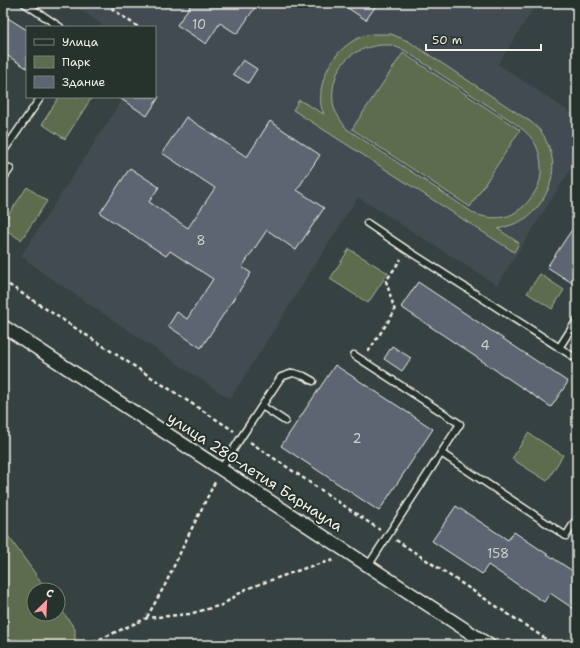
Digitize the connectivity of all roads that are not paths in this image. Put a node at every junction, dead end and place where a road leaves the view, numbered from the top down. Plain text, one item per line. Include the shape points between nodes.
1 (24, 3) edge
2 (58, 26) edge
3 (40, 98) edge
4 (3, 152) edge
5 (3, 164) edge
6 (3, 179) edge
7 (367, 223) dead end
8 (577, 320) edge
9 (3, 326) edge
10 (559, 348) junction
11 (354, 355) dead end
12 (577, 359) edge
13 (313, 381) dead end
14 (262, 406) junction
15 (286, 421) dead end
16 (441, 453) junction
17 (221, 469) junction
18 (577, 518) edge
19 (368, 566) junction
20 (489, 645) edge

1 - 2 lane
3 - 4 lane
5 - 6 lane via 10,168
7 - 10 lane
8 - 10 lane
9 - 17 street, улица 280-летия Барнаула
10 - 12 lane
11 - 16 lane via 460,424
13 - 14 lane via 293,373 281,377
14 - 15 lane
14 - 17 lane
16 - 18 lane via 566,536
16 - 19 lane
17 - 19 street, улица 280-летия Барнаула
19 - 20 street, улица 280-летия Барнаула

